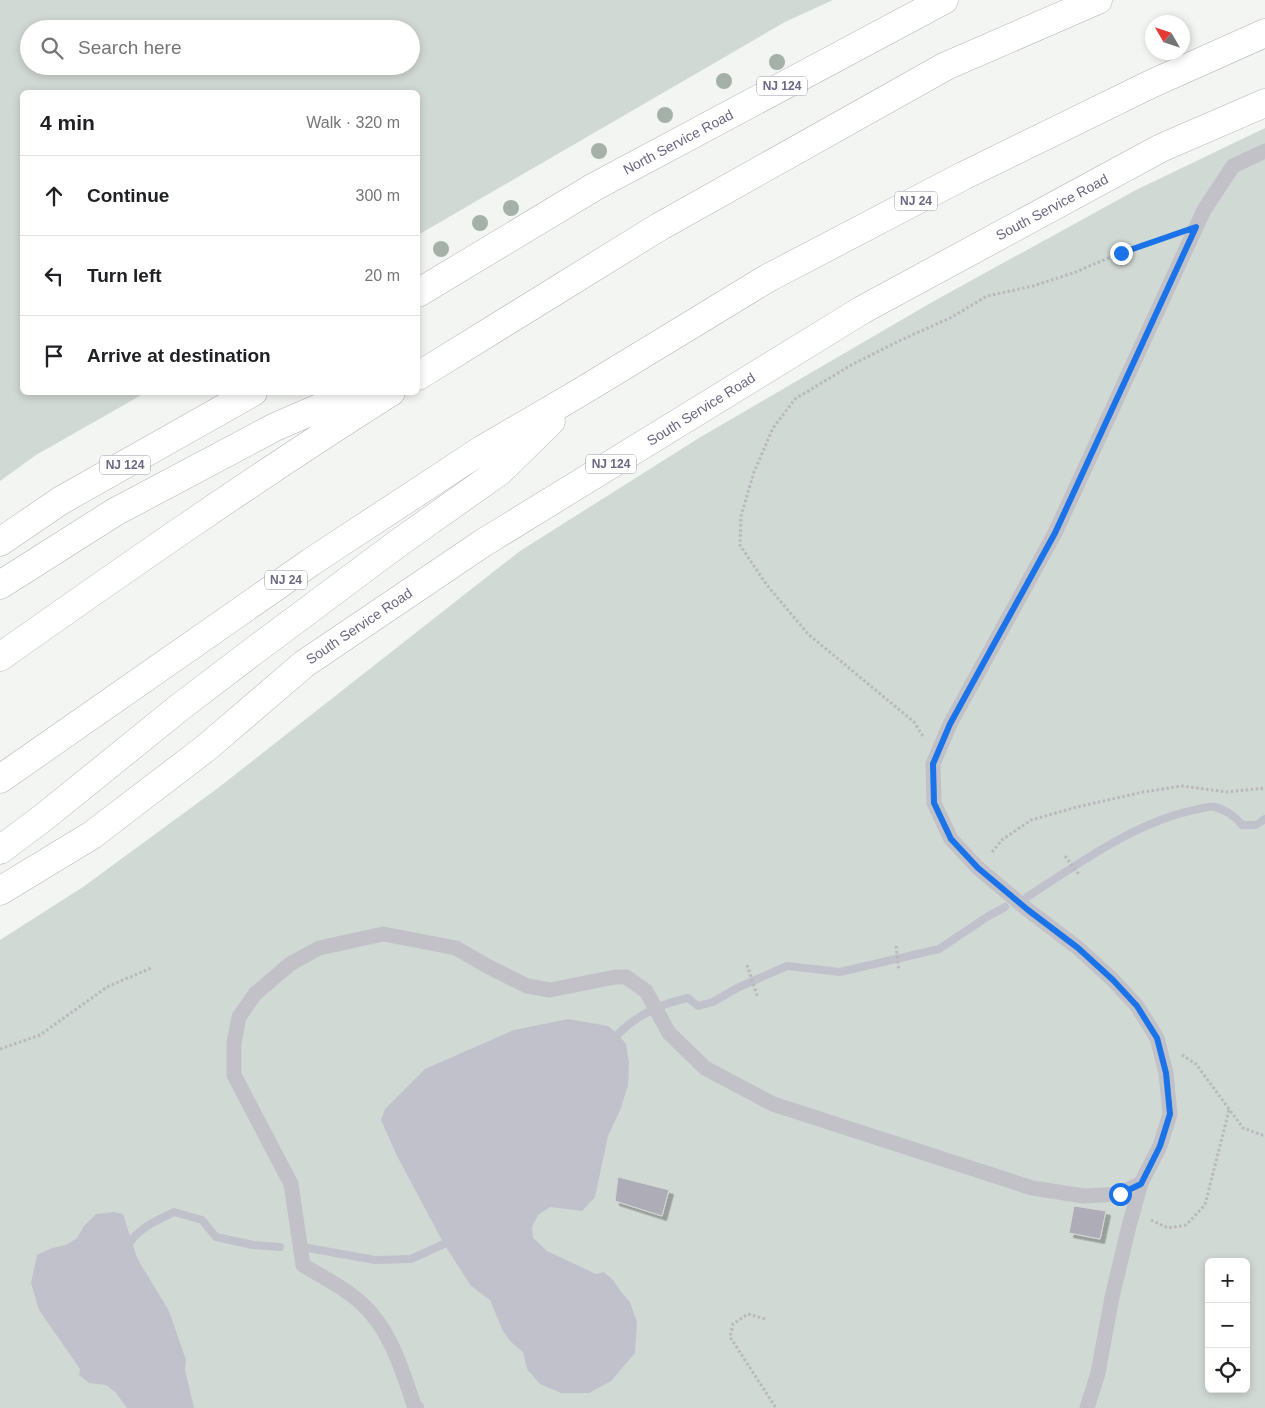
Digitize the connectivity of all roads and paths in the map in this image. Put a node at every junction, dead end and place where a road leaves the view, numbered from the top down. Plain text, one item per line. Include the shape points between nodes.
1 (944, 0) edge
2 (1098, 0) edge
3 (1265, 33) edge
4 (1265, 103) edge
5 (1265, 152) edge
6 (1196, 227) junction
7 (420, 292) edge
8 (470, 343) junction
9 (420, 365) edge
10 (420, 375) edge
11 (579, 393) junction
12 (247, 395) edge
13 (349, 395) edge
14 (387, 395) edge
15 (0, 542) edge
16 (0, 585) edge
17 (0, 657) edge
18 (937, 756) junction
19 (0, 779) edge
20 (1265, 788) edge
21 (0, 850) edge
22 (1065, 856) dead end
23 (978, 868) junction
24 (1080, 876) dead end
25 (0, 891) edge
26 (896, 946) dead end
27 (747, 966) dead end
28 (151, 968) dead end
29 (899, 971) dead end
30 (758, 998) dead end
31 (1157, 1038) junction
32 (0, 1048) edge
33 (1229, 1110) junction
34 (1265, 1136) edge
35 (1141, 1184) junction
36 (1133, 1211) junction
37 (765, 1319) dead end
38 (417, 1408) edge
39 (776, 1408) edge
40 (1087, 1408) edge

1 - 7 main road, North Service Road / NJ 124 via 594,187
2 - 8 main road via 946,66 659,227
3 - 11 main road, NJ 24 via 1151,84 972,172 776,274
4 - 25 main road, South Service Road / NJ 124 via 1161,148 862,310 483,543 304,664 206,748 92,835
5 - 6 lane via 1233,166
6 - 18 lane via 1055,533 950,724
6 - 18 path via 1137,246 1065,276 987,296 952,317 853,364 795,399 773,428 754,472 741,516 740,545 766,584 808,634 914,722
8 - 9 main road
8 - 10 main road
11 - 19 main road, NJ 24 via 483,449 319,557
11 - 21 main road via 500,471 255,650
12 - 15 main road, NJ 124 via 60,500
13 - 16 main road via 275,427 116,512
14 - 17 main road via 161,543
18 - 23 lane via 933,764 934,803 951,839
20 - 23 path via 1227,792 1182,786 1040,817 1002,840
22 - 24 path
23 - 31 lane via 1113,980 1137,1006
26 - 29 path
27 - 30 path
28 - 32 path via 107,987 40,1035
31 - 33 path via 1196,1064
31 - 35 lane via 1166,1073 1170,1114 1160,1146
33 - 34 path via 1242,1128
33 - 36 path via 1205,1205 1186,1225 1168,1228
35 - 36 lane
35 - 38 lane via 1120,1194 1084,1196 1032,1188 773,1104 705,1068 669,1034 646,991 626,977 550,990 527,986 456,948 383,934 319,948 290,964 255,994 239,1016 234,1043 234,1075 291,1184 303,1265 362,1303 379,1324 396,1354
36 - 40 lane via 1098,1373
37 - 39 path via 748,1314 733,1324 730,1337

